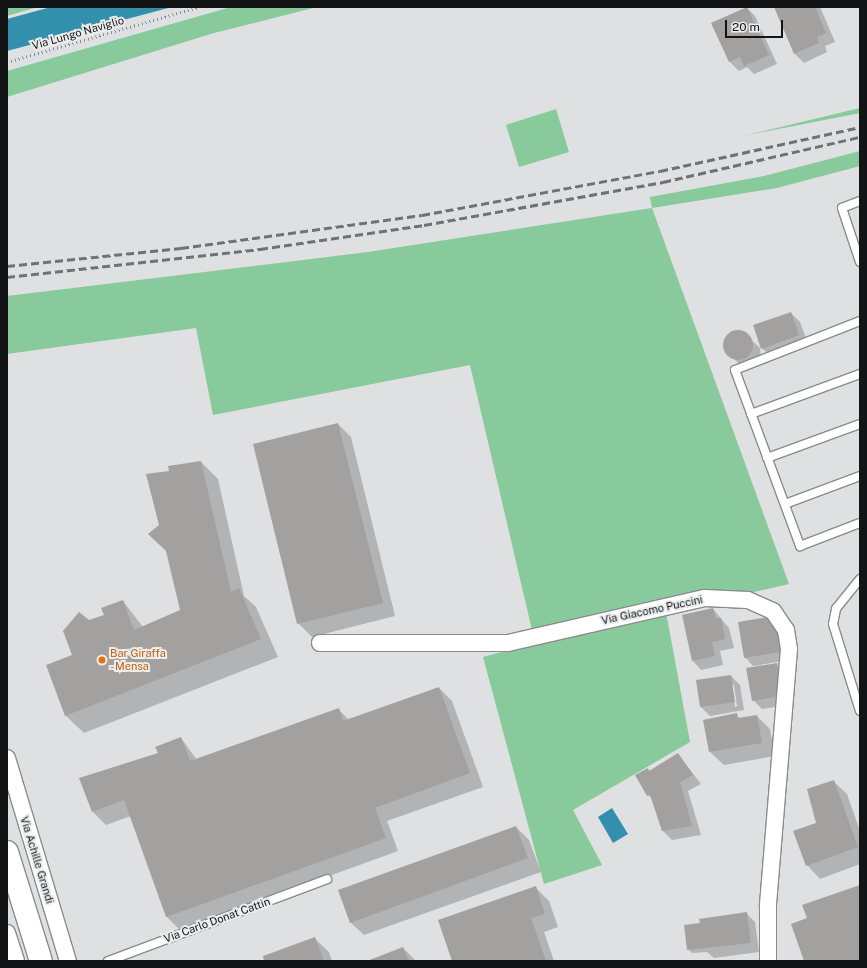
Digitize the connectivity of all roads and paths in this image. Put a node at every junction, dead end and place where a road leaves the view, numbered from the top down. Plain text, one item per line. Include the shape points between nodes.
1 (199, 7) edge
2 (7, 62) edge
3 (860, 201) edge
4 (860, 262) edge
5 (860, 321) edge
6 (860, 374) edge
7 (751, 414) junction
8 (860, 424) edge
9 (767, 458) junction
10 (860, 476) edge
11 (784, 504) junction
12 (860, 523) edge
13 (860, 579) edge
14 (320, 643) dead end
15 (860, 711) edge
16 (7, 758) edge
17 (7, 852) edge
18 (327, 879) dead end
19 (7, 933) edge
20 (16, 961) edge
21 (41, 961) edge
22 (68, 961) edge
23 (108, 961) edge
24 (768, 961) edge

1 - 2 path, Via Lungo Naviglio
3 - 4 lane via 842,208
5 - 7 lane via 735,370
6 - 7 lane
7 - 9 lane
8 - 9 lane
9 - 11 lane
10 - 11 lane
11 - 12 lane via 800,546
13 - 15 lane via 845,593 836,609 833,624
14 - 24 street, Via Giacomo Puccini via 508,643 705,598 748,600 773,611 786,630 789,658 768,906
16 - 22 street, Via Achille Grandi
17 - 21 main road
18 - 23 lane, Via Carlo Donat Cattin
19 - 20 street

